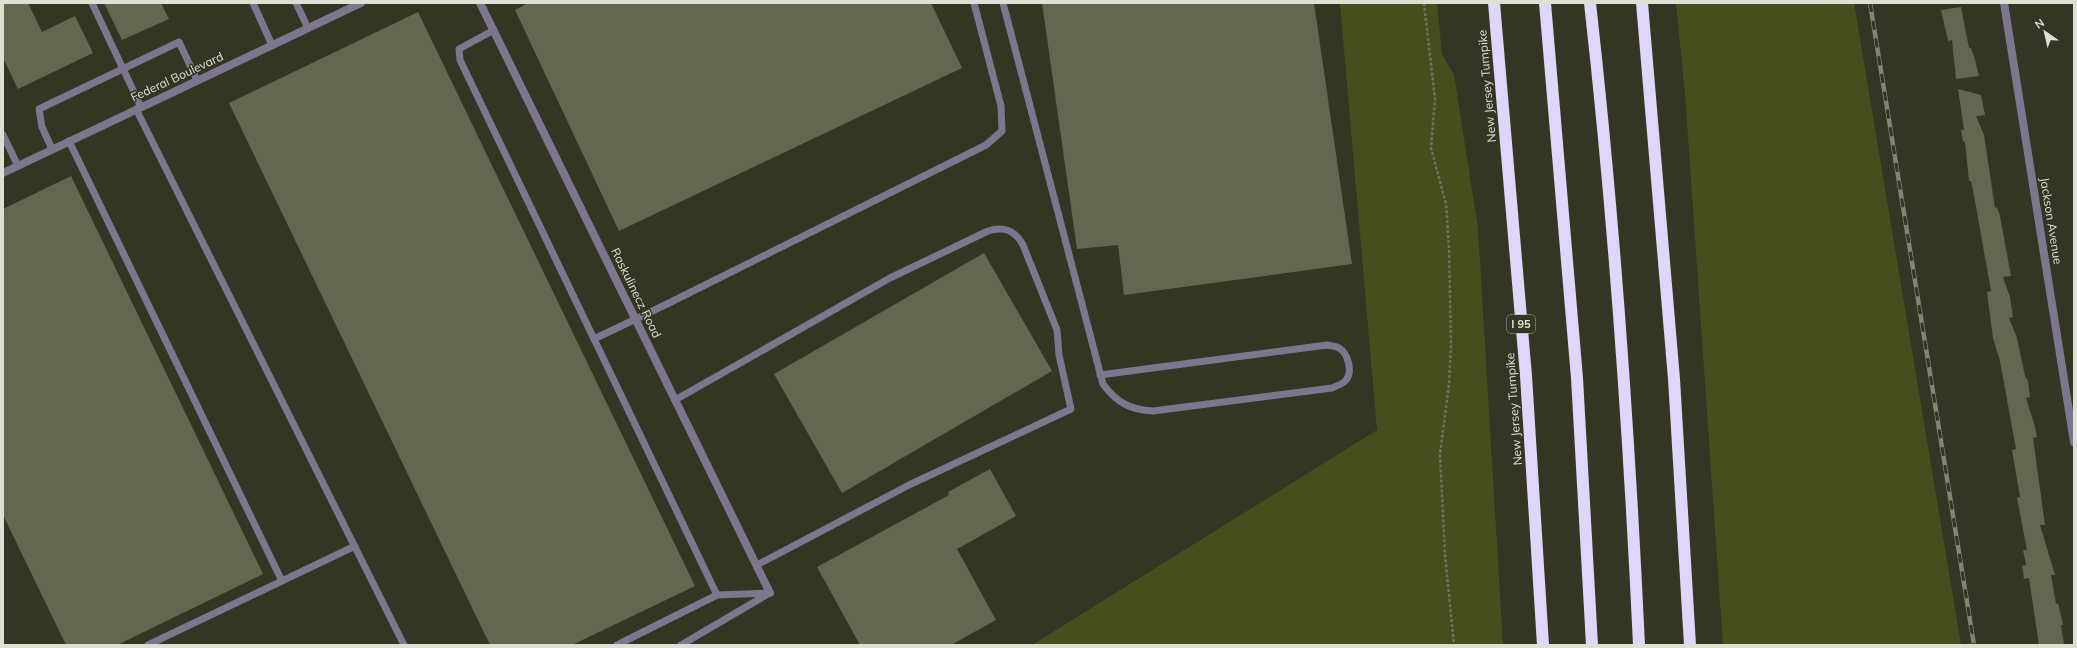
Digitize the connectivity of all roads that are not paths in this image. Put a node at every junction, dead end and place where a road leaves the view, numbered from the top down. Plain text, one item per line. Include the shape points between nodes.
1 (92, 3) edge
2 (253, 3) edge
3 (296, 3) edge
4 (361, 3) edge
5 (480, 3) edge
6 (974, 3) edge
7 (1003, 3) edge
8 (1494, 3) edge
9 (1545, 3) edge
10 (1590, 3) edge
11 (1642, 3) edge
12 (2004, 3) edge
13 (308, 28) junction
14 (494, 30) junction
15 (272, 45) junction
16 (122, 69) junction
17 (197, 80) junction
18 (138, 108) junction
19 (3, 135) edge
20 (69, 141) junction
21 (52, 149) junction
22 (18, 166) junction
23 (3, 173) edge
24 (635, 318) junction
25 (594, 339) junction
26 (1100, 375) junction
27 (675, 400) junction
28 (2071, 400) edge
29 (2074, 442) edge
30 (355, 546) junction
31 (757, 565) junction
32 (282, 581) junction
33 (770, 593) junction
34 (717, 596) junction
35 (148, 645) edge
36 (404, 645) edge
37 (617, 645) edge
38 (681, 645) edge
39 (1543, 645) edge
40 (1592, 645) edge
41 (1639, 645) edge
42 (1690, 645) edge

1 - 16 lane
2 - 15 lane
3 - 13 lane
4 - 13 street, Federal Boulevard
5 - 14 street, Raskulinecz Road
6 - 24 lane via 1001,106 1002,131 986,145
7 - 26 lane
8 - 39 highway, New Jersey Turnpike / I 95 via 1526,376
9 - 40 highway via 1577,378
10 - 41 highway via 1602,107 1623,379
11 - 42 highway via 1674,379
12 - 28 street, Jackson Avenue
13 - 15 street, Federal Boulevard
14 - 24 street, Raskulinecz Road
14 - 25 lane via 459,50 460,60
15 - 17 street, Federal Boulevard
16 - 17 lane via 179,42
16 - 18 lane
16 - 21 lane via 39,110 42,127
17 - 18 street, Federal Boulevard
18 - 20 street, Federal Boulevard
18 - 30 lane
19 - 22 lane
20 - 21 street, Federal Boulevard
20 - 32 lane
21 - 22 street, Federal Boulevard
22 - 23 street, Federal Boulevard
24 - 25 lane
24 - 27 street, Raskulinecz Road
25 - 34 lane
26 - 26 lane via 1102,384 1123,405 1153,412 1332,388 1346,380 1349,367 1344,351 1327,345
27 - 31 street, Raskulinecz Road
27 - 31 lane via 890,278 988,231 1004,228 1018,236 1024,245 1057,330 1058,356 1070,409 909,485
28 - 29 street, Jackson Avenue
30 - 32 lane
30 - 36 lane
31 - 33 street, Raskulinecz Road
32 - 35 lane
33 - 34 lane
33 - 38 lane
34 - 37 lane

